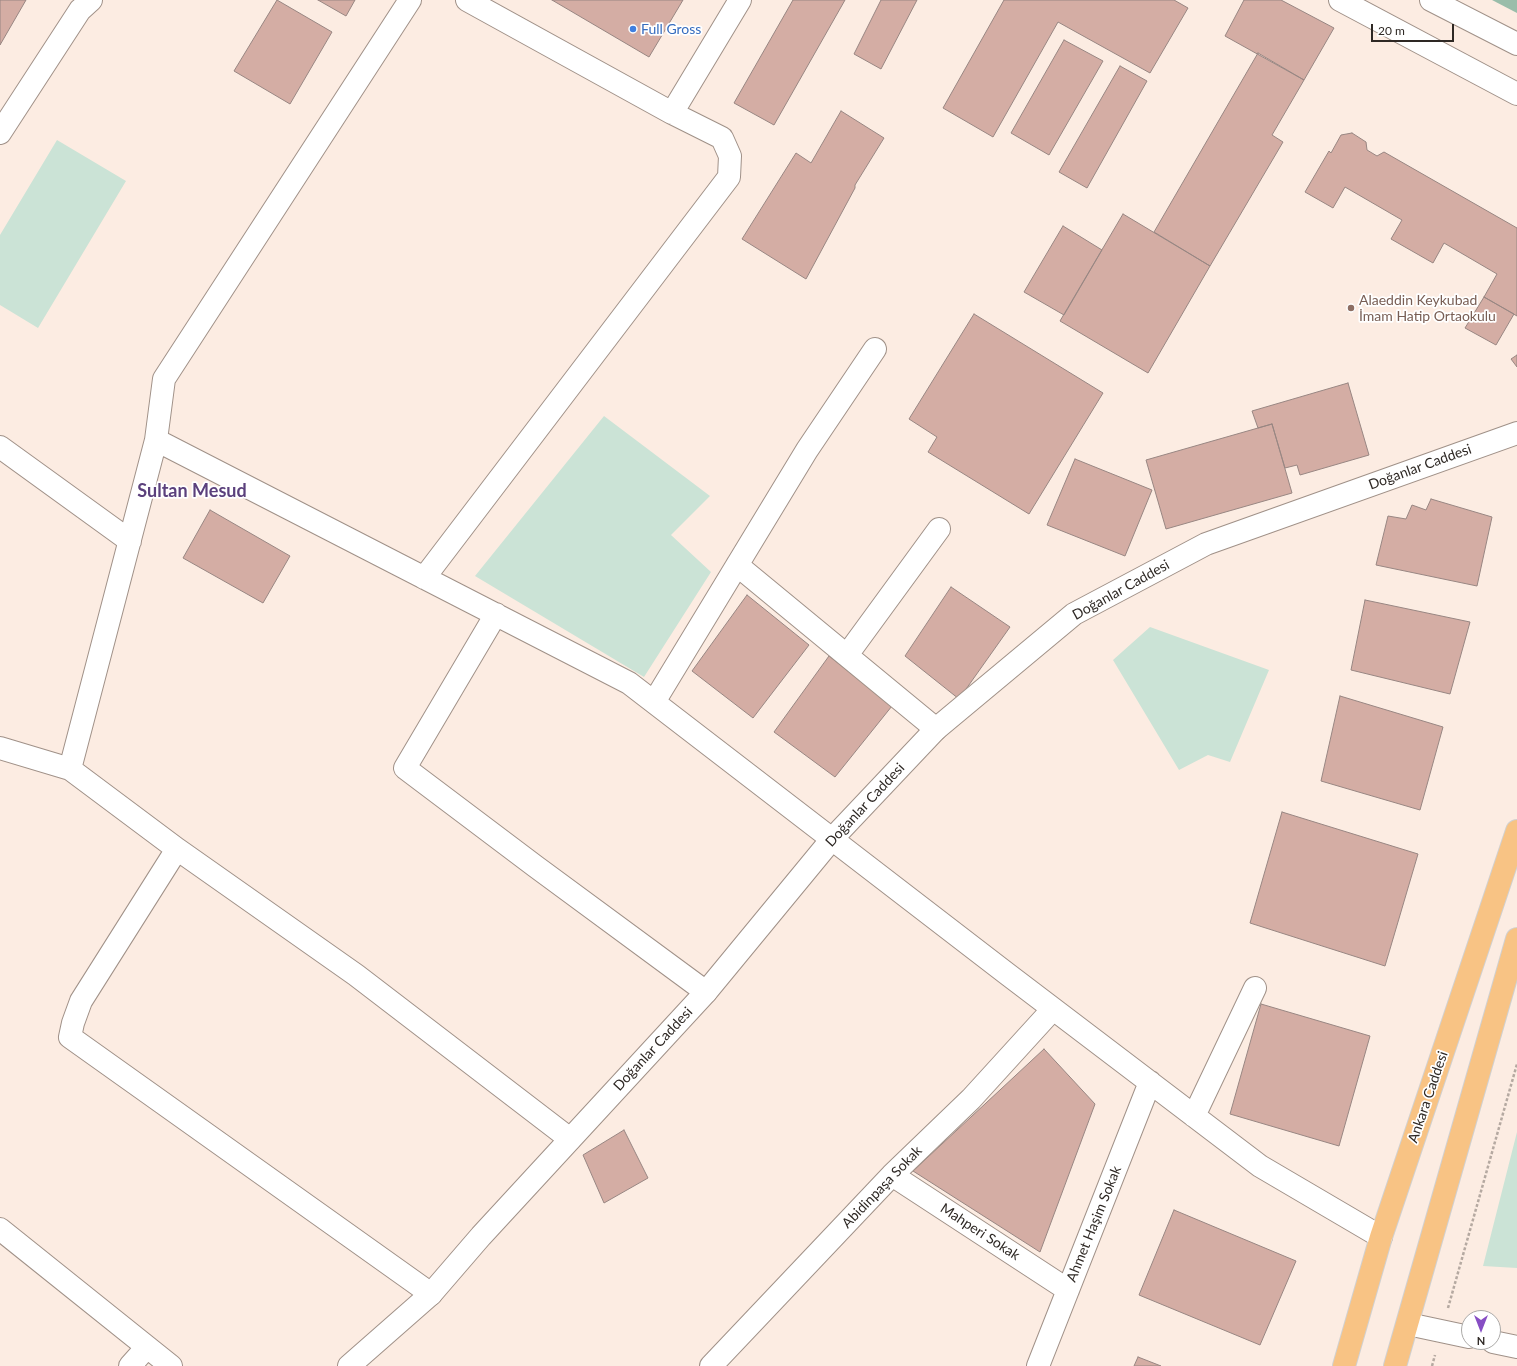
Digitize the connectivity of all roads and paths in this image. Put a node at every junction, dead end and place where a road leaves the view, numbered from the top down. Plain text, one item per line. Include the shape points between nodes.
1 (91, 0) edge
2 (410, 0) edge
3 (467, 0) edge
4 (740, 0) edge
5 (1340, 0) edge
6 (1431, 0) edge
7 (1517, 44) edge
8 (1517, 94) edge
9 (672, 113) junction
10 (0, 133) edge
11 (874, 349) dead end
12 (1517, 433) edge
13 (156, 440) junction
14 (0, 447) edge
15 (939, 529) dead end
16 (130, 541) junction
17 (737, 565) junction
18 (424, 578) junction
19 (496, 614) junction
20 (847, 655) junction
21 (654, 702) junction
22 (936, 729) junction
23 (0, 748) edge
24 (70, 769) junction
25 (1517, 831) edge
26 (832, 839) junction
27 (177, 849) junction
28 (1517, 939) edge
29 (1255, 988) dead end
30 (706, 992) junction
31 (1053, 1009) junction
32 (1517, 1064) edge
33 (1150, 1082) junction
34 (1194, 1116) junction
35 (570, 1139) junction
36 (892, 1175) junction
37 (0, 1229) edge
38 (1381, 1237) junction
39 (1068, 1290) junction
40 (431, 1294) junction
41 (1408, 1324) junction
42 (1442, 1331) junction
43 (1461, 1335) edge
44 (1501, 1344) edge
45 (147, 1347) junction
46 (1517, 1347) edge
47 (130, 1366) edge
48 (171, 1366) edge
49 (349, 1366) edge
50 (711, 1366) edge
51 (1038, 1366) edge
52 (1344, 1366) edge
53 (1395, 1366) edge
54 (1432, 1366) edge

1 - 10 street via 80,10
2 - 13 street via 164,379
3 - 9 street
4 - 9 street
5 - 8 street
6 - 7 street
9 - 18 street via 722,138 730,156 729,177
11 - 17 street via 807,450
12 - 22 street, Doğanlar Caddesi via 1206,544 1074,614
13 - 16 street
13 - 18 street
14 - 16 street
15 - 20 street
16 - 24 street
17 - 20 street
17 - 21 street
18 - 19 street
19 - 21 street via 629,683
19 - 30 street via 405,768
20 - 22 street
21 - 26 street
22 - 26 street, Doğanlar Caddesi
23 - 24 street
24 - 27 street
25 - 38 main road, Ankara Caddesi
26 - 30 street, Doğanlar Caddesi
26 - 31 street
27 - 35 street via 356,975
27 - 40 street via 81,1001 70,1036
28 - 41 main road
29 - 34 street
30 - 35 street, Doğanlar Caddesi
31 - 33 street
31 - 36 street, Abidinpaşa Sokak via 970,1099
32 - 42 path
33 - 34 street
33 - 39 street, Ahmet Haşim Sokak
34 - 38 street via 1260,1166
35 - 40 street, Doğanlar Caddesi
36 - 39 street, Mahperi Sokak
36 - 50 street, Abidinpaşa Sokak
37 - 45 street
38 - 52 main road, Ankara Caddesi
39 - 51 street, Ahmet Haşim Sokak
40 - 49 street, Doğanlar Caddesi
41 - 42 street
41 - 53 main road
42 - 43 street
42 - 54 path
44 - 46 street
45 - 47 street
45 - 48 street

